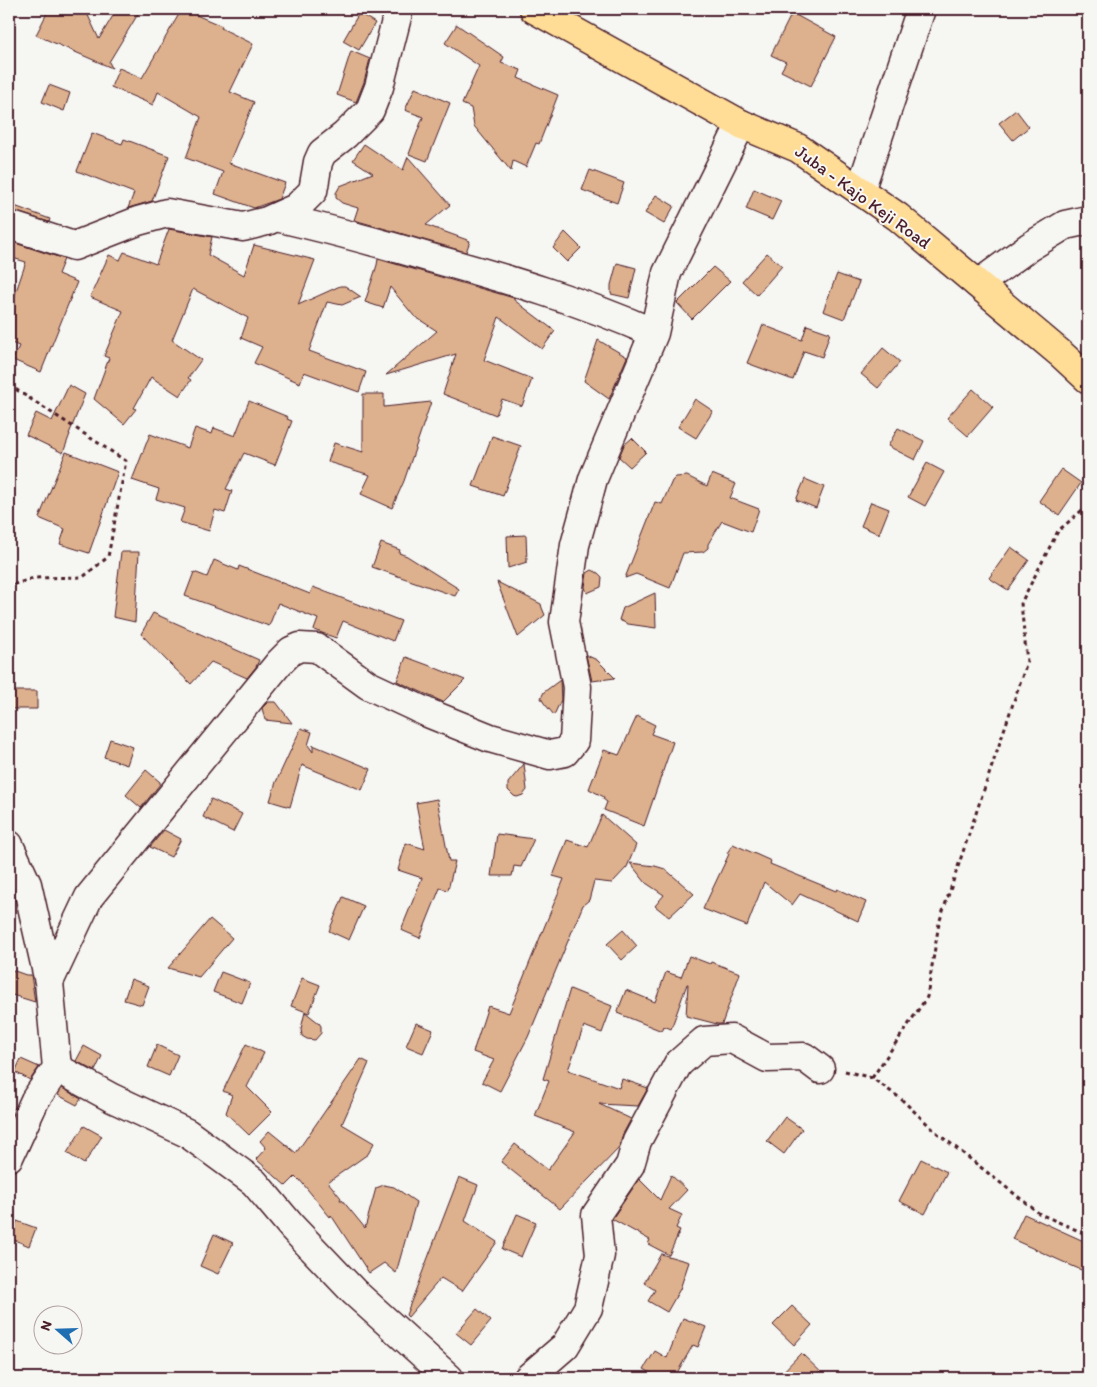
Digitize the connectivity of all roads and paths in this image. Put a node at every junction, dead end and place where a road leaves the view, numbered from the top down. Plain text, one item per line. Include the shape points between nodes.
1 (399, 9) edge
2 (534, 9) edge
3 (921, 9) edge
4 (740, 124) junction
5 (860, 191) junction
6 (276, 217) junction
7 (1088, 220) edge
8 (9, 225) edge
9 (978, 284) junction
10 (654, 333) junction
11 (1088, 379) edge
12 (9, 385) edge
13 (1088, 505) edge
14 (9, 586) edge
15 (9, 845) edge
16 (49, 982) junction
17 (57, 1068) junction
18 (820, 1069) joint
19 (872, 1078) junction
20 (9, 1157) edge
21 (1088, 1236) edge
22 (449, 1378) edge
23 (528, 1378) edge

1 - 6 street via 380,87 370,110 322,153 312,191 296,208
2 - 4 main road, Juba - Kajo Keji Road
3 - 5 street
4 - 5 main road, Juba - Kajo Keji Road via 798,148
4 - 10 street via 667,273
5 - 9 main road, Juba - Kajo Keji Road via 898,217
6 - 8 street via 243,227 167,213 74,246
6 - 10 street via 522,283
7 - 9 street via 1065,225
9 - 11 main road, Juba - Kajo Keji Road
10 - 16 street via 593,479 575,544 564,622 577,687 574,742 565,752 550,755 490,738 368,685 317,648 300,647 291,651 89,897
12 - 14 path via 126,461 108,557 83,577 34,578
13 - 19 path via 1058,531 1021,603 1026,662 939,923 927,996
15 - 16 street via 27,884
16 - 17 street
17 - 20 street via 35,1100
17 - 22 street via 187,1133 254,1182 354,1292
18 - 19 path
18 - 23 street via 804,1058 767,1058 732,1039 704,1041 678,1064 637,1141 630,1165 596,1215 600,1255 588,1308 565,1346
19 - 21 path via 1040,1214

